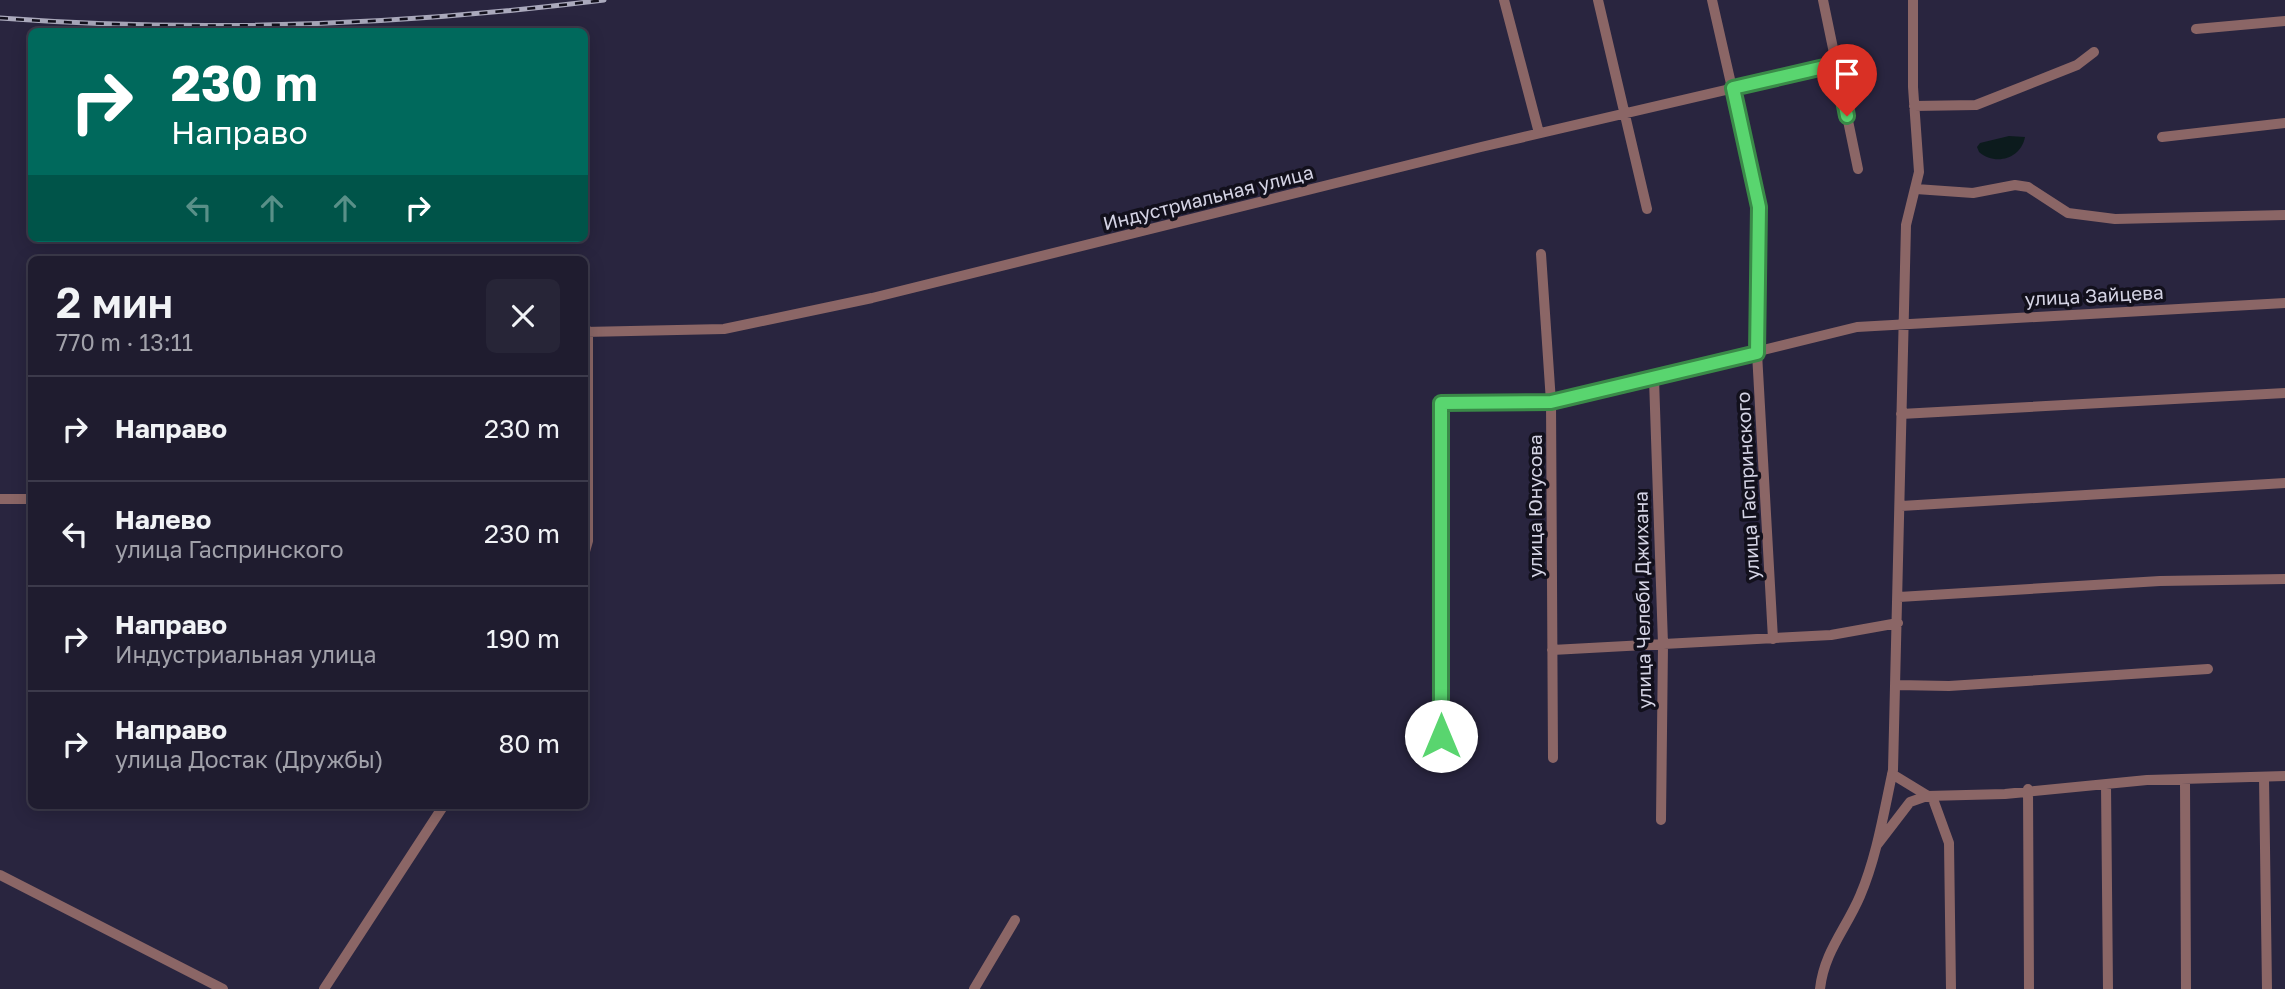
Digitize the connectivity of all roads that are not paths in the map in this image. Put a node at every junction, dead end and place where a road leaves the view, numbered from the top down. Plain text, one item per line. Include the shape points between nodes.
1 (1504, 0) edge
2 (1598, 0) edge
3 (1712, 0) edge
4 (1823, 0) edge
5 (1913, 0) edge
6 (2285, 21) edge
7 (2196, 29) dead end
8 (2094, 52) dead end
9 (1837, 64) junction
10 (1733, 88) junction
11 (1914, 106) junction
12 (1626, 113) junction
13 (2285, 123) edge
14 (1539, 134) junction
15 (2162, 137) dead end
16 (1858, 169) dead end
17 (1916, 189) junction
18 (1647, 209) dead end
19 (2285, 215) edge
20 (1541, 254) dead end
21 (2285, 303) edge
22 (1905, 323) junction
23 (588, 331) edge
24 (1757, 353) junction
25 (1654, 379) junction
26 (2285, 393) edge
27 (1551, 402) junction
28 (1901, 414) junction
29 (2285, 483) edge
30 (0, 499) edge
31 (28, 499) edge
32 (1901, 506) junction
33 (2285, 579) edge
34 (1899, 597) junction
35 (1898, 623) junction
36 (1773, 639) junction
37 (1663, 644) junction
38 (1552, 650) junction
39 (2208, 669) dead end
40 (1897, 685) junction
41 (1441, 736) dead end
42 (1553, 758) dead end
43 (1892, 774) junction
44 (2285, 776) edge
45 (2264, 777) junction
46 (2185, 781) junction
47 (2106, 785) junction
48 (2028, 789) junction
49 (1927, 796) junction
50 (441, 809) edge
51 (1661, 820) dead end
52 (1875, 848) junction
53 (0, 875) edge
54 (1015, 920) dead end
55 (223, 989) edge
56 (324, 989) edge
57 (974, 989) edge
58 (1820, 989) edge
59 (1951, 989) edge
60 (2029, 989) edge
61 (2108, 989) edge
62 (2186, 989) edge
63 (2267, 989) edge

1 - 14 street
2 - 12 street
3 - 10 street, улица Гаспринского
4 - 9 street
5 - 11 street
6 - 7 street
8 - 11 street via 2077,65 1976,104
9 - 10 street, Индустриальная улица
9 - 16 street
10 - 12 street, Индустриальная улица
10 - 24 street, улица Гаспринского via 1759,207
11 - 17 street
12 - 14 street, Индустриальная улица
12 - 18 street
13 - 15 street
14 - 23 street, Индустриальная улица via 774,319 723,329
17 - 19 street via 1973,193 2015,185 2028,187 2068,213 2115,219
17 - 22 street via 1906,225
20 - 27 street, улица Юнусова
21 - 22 street, улица Зайцева
22 - 24 street, улица Зайцева via 1838,330
22 - 28 street
24 - 25 street, улица Зайцева
24 - 36 street, улица Гаспринского
25 - 27 street, улица Зайцева
25 - 37 street, улица Челеби Джихана
26 - 28 street
27 - 38 street, улица Юнусова
27 - 41 street, улица Зайцева via 1441,403
28 - 32 street
29 - 32 street
30 - 31 street
32 - 34 street
33 - 34 street via 2160,580
34 - 35 street
35 - 36 street via 1859,632
35 - 40 street
36 - 37 street
37 - 38 street
37 - 51 street, улица Челеби Джихана
38 - 42 street, улица Юнусова
39 - 40 street via 1949,686
40 - 43 street
43 - 49 street
43 - 52 street
44 - 45 street
45 - 46 street
45 - 63 street
46 - 47 street
46 - 62 street
47 - 48 street
47 - 61 street
48 - 49 street
48 - 60 street
49 - 52 street via 1910,802
49 - 59 street via 1933,799 1949,843
50 - 56 street
52 - 58 street via 1860,897 1832,945
53 - 55 street
54 - 57 street

